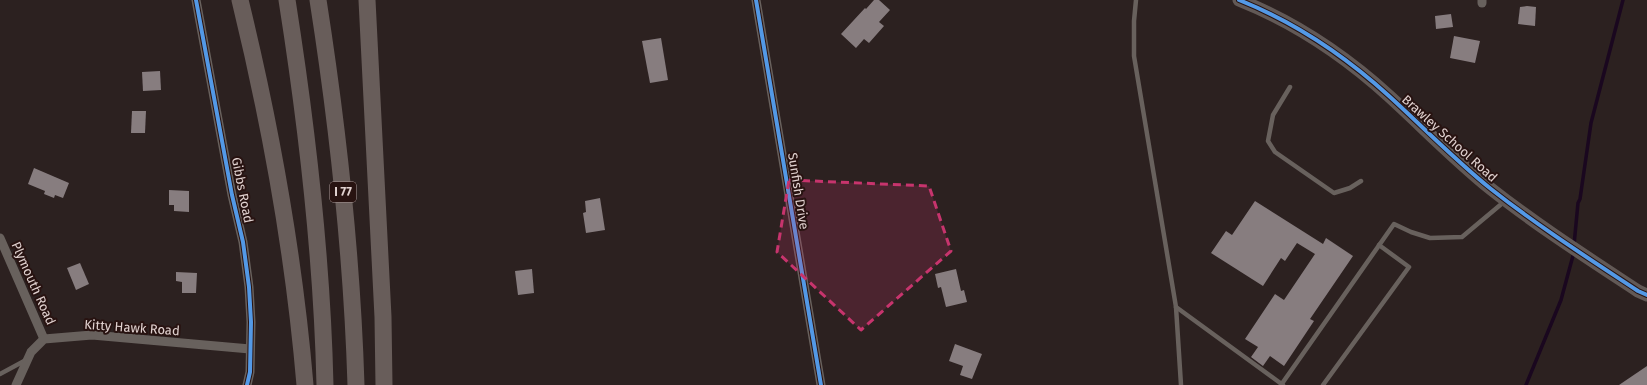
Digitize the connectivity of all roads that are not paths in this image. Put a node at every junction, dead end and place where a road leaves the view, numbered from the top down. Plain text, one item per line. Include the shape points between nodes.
1 (196, 0) edge
2 (240, 0) edge
3 (287, 0) edge
4 (318, 0) edge
5 (367, 0) edge
6 (756, 0) edge
7 (1136, 0) edge
8 (1239, 0) edge
9 (1290, 87) dead end
10 (1361, 181) dead end
11 (1505, 200) junction
12 (0, 238) edge
13 (1378, 245) junction
14 (1647, 295) edge
15 (1176, 307) junction
16 (44, 339) junction
17 (250, 349) junction
18 (27, 359) junction
19 (0, 374) edge
20 (16, 385) edge
21 (248, 385) edge
22 (305, 385) edge
23 (325, 385) edge
24 (356, 385) edge
25 (384, 385) edge
26 (821, 385) edge
27 (1182, 385) edge
28 (1282, 385) edge
29 (1323, 385) edge

1 - 17 street, Gibbs Road via 243,242 250,308
2 - 22 highway via 280,187 300,321
3 - 23 highway, I 77 via 311,173
4 - 24 highway, I 77 via 342,177 352,295
5 - 25 highway via 383,317
6 - 26 street, Sunfish Drive
7 - 15 lane via 1134,56
8 - 11 main road, Brawley School Road via 1281,20 1351,64
9 - 10 lane via 1273,115 1268,141 1275,152 1334,193
11 - 13 lane via 1462,237 1430,238 1394,224
11 - 14 main road, Brawley School Road via 1582,254
12 - 16 street, Plymouth Road
13 - 28 lane
13 - 29 lane via 1409,267
15 - 27 lane
15 - 28 lane
16 - 17 street, Kitty Hawk Road via 92,335
16 - 18 street
17 - 21 street, Gibbs Road
18 - 19 lane
18 - 20 street

